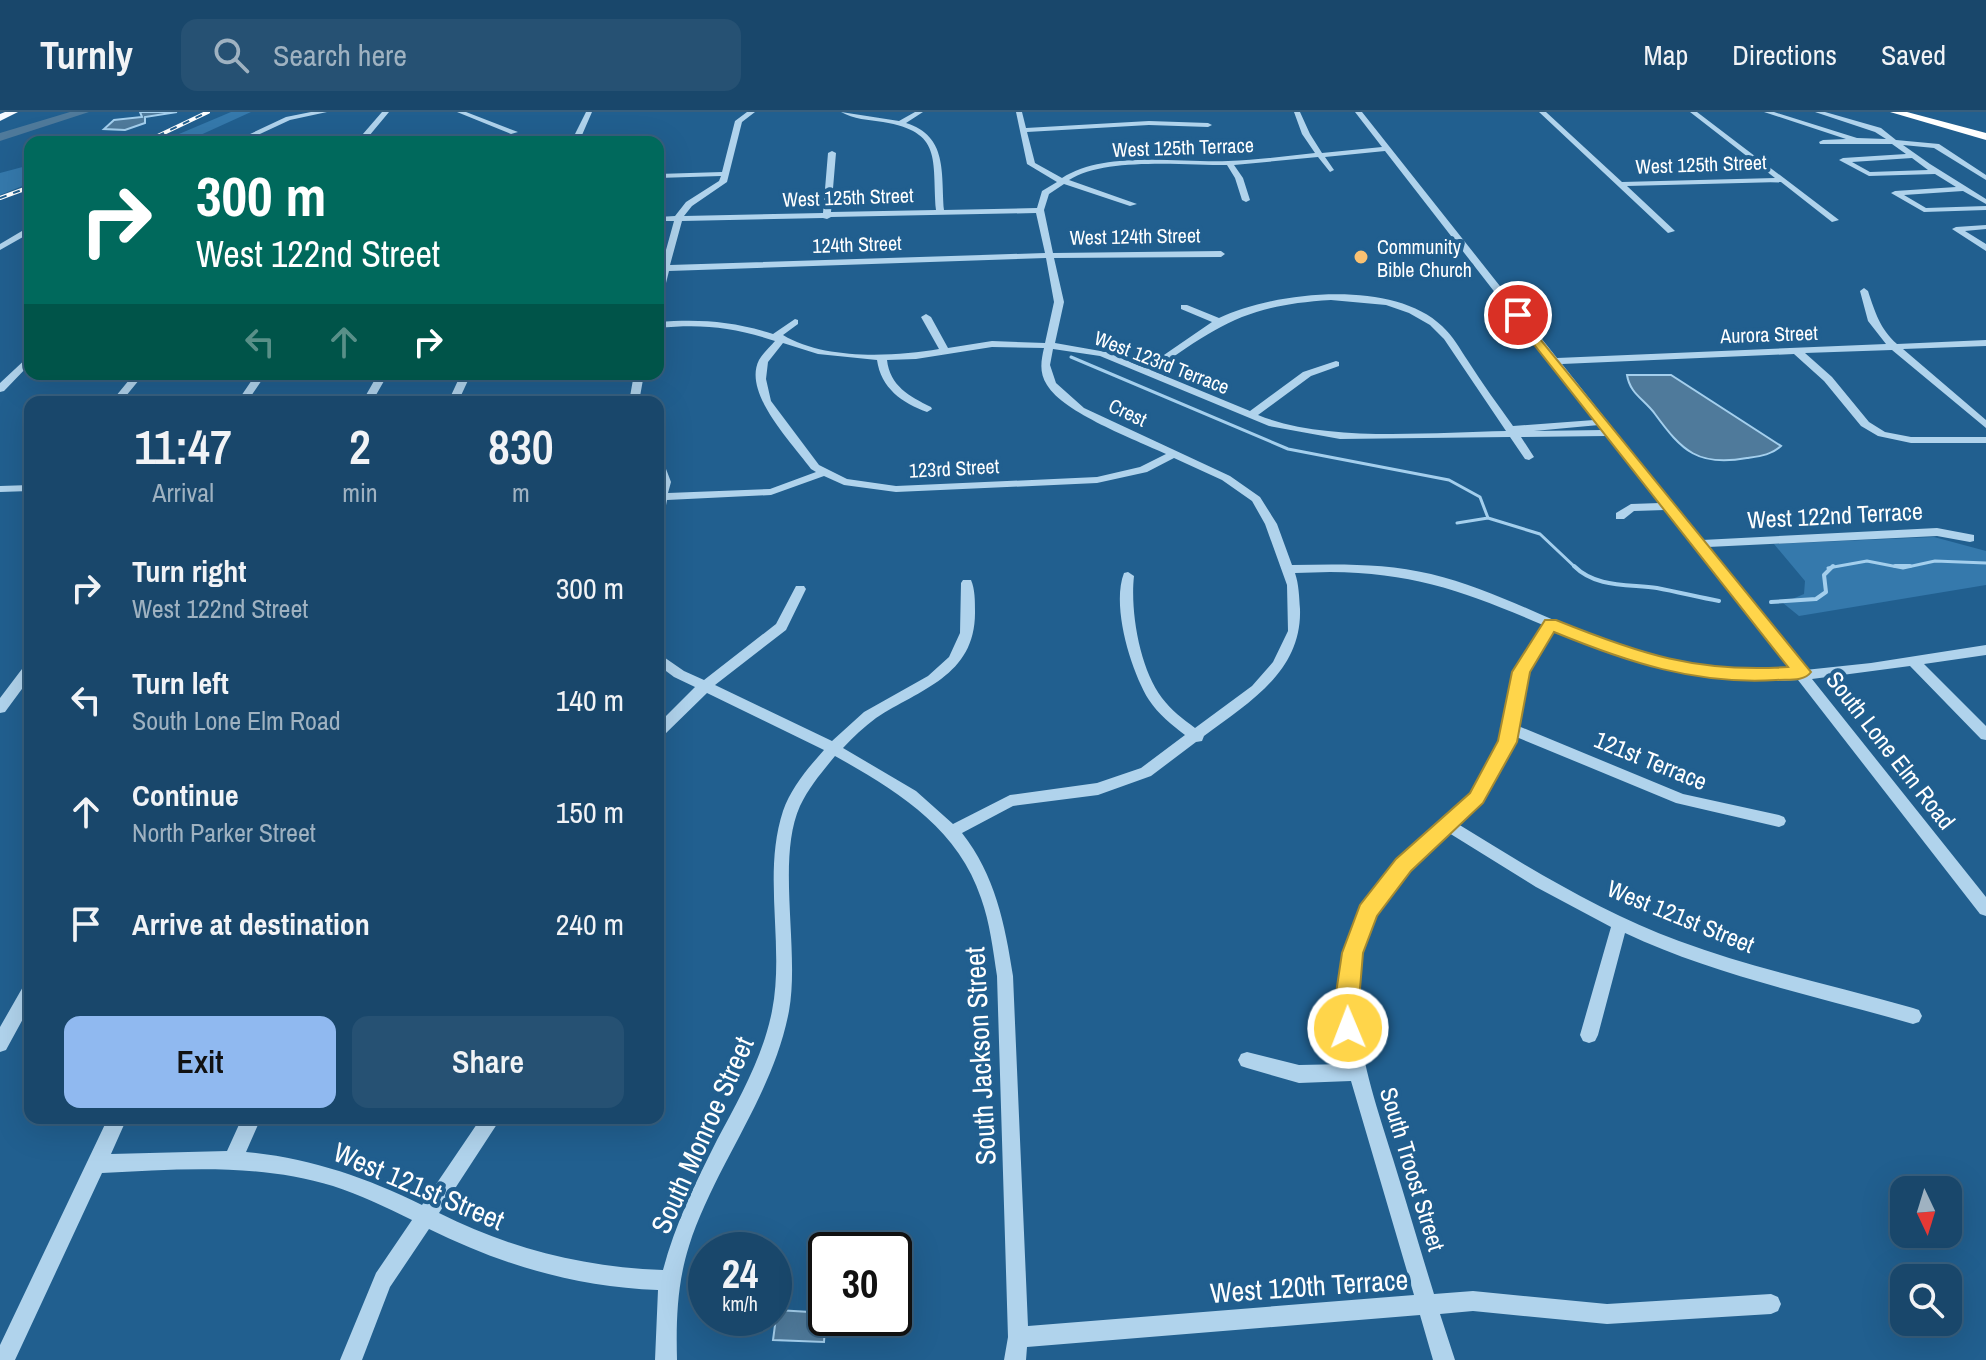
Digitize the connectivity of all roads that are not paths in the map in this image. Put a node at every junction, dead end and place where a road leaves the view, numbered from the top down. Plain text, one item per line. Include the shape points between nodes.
1 (13, 112) edge
2 (324, 112) edge
3 (386, 112) edge
4 (589, 112) edge
5 (752, 112) edge
6 (844, 112) edge
7 (920, 112) edge
8 (1019, 112) edge
9 (1297, 112) edge
10 (1358, 112) edge
11 (1542, 112) edge
12 (1693, 112) edge
13 (1767, 112) edge
14 (1818, 112) edge
15 (1895, 112) edge
16 (1919, 112) edge
17 (465, 113) edge
18 (0, 114) edge
19 (488, 124) junction
20 (899, 124) junction
21 (1208, 125) dead end
22 (478, 128) dead end
23 (1022, 130) junction
24 (1986, 130) edge
25 (514, 132) dead end
26 (250, 136) edge
27 (365, 136) edge
28 (578, 136) edge
29 (1986, 137) edge
30 (1858, 141) junction
31 (1823, 142) dead end
32 (1896, 142) junction
33 (1389, 152) junction
34 (832, 153) dead end
35 (1318, 154) junction
36 (1913, 156) junction
37 (1229, 163) junction
38 (1330, 170) dead end
39 (1936, 172) junction
40 (726, 174) junction
41 (664, 176) edge
42 (1986, 178) edge
43 (1061, 180) junction
44 (1782, 180) junction
45 (1621, 184) junction
46 (1966, 190) junction
47 (1986, 190) edge
48 (1246, 200) dead end
49 (1986, 202) edge
50 (1133, 204) dead end
51 (1986, 208) edge
52 (1040, 210) junction
53 (940, 213) junction
54 (827, 217) junction
55 (679, 218) junction
56 (664, 219) edge
57 (1835, 220) dead end
58 (1986, 227) edge
59 (1671, 231) dead end
60 (24, 233) edge
61 (0, 247) edge
62 (1983, 247) edge
63 (1221, 254) dead end
64 (1049, 255) junction
65 (667, 268) junction
66 (664, 277) edge
67 (1864, 291) dead end
68 (1423, 299) dead end
69 (1184, 307) dead end
70 (1407, 309) junction
71 (926, 317) dead end
72 (795, 322) dead end
73 (1220, 322) junction
74 (664, 325) edge
75 (779, 337) junction
76 (1986, 343) edge
77 (1050, 344) junction
78 (1895, 347) junction
79 (1797, 351) junction
80 (945, 352) junction
81 (882, 358) junction
82 (1553, 361) junction
83 (24, 364) edge
84 (1336, 364) dead end
85 (1145, 372) junction
86 (134, 380) edge
87 (0, 389) edge
88 (121, 396) edge
89 (927, 409) dead end
90 (1250, 416) junction
91 (1603, 422) junction
92 (1986, 425) edge
93 (1511, 431) junction
94 (1611, 433) junction
95 (1986, 440) edge
96 (1174, 454) junction
97 (1529, 457) dead end
98 (822, 473) junction
99 (24, 488) edge
100 (0, 489) edge
101 (664, 497) edge
102 (1670, 506) junction
103 (1620, 516) dead end
104 (1970, 538) dead end
105 (1701, 544) junction
106 (1288, 569) junction
107 (1128, 576) dead end
108 (967, 583) dead end
109 (800, 589) dead end
110 (1551, 624) junction
111 (1986, 650) edge
112 (1913, 661) junction
113 (664, 662) edge
114 (1802, 672) junction
115 (24, 676) edge
116 (705, 686) junction
117 (0, 708) edge
118 (664, 726) edge
119 (1510, 728) junction
120 (1986, 735) edge
121 (1197, 737) junction
122 (834, 752) junction
123 (1779, 821) dead end
124 (1448, 825) junction
125 (952, 831) junction
126 (1986, 909) edge
127 (1620, 923) junction
128 (24, 1001) edge
129 (1913, 1016) dead end
130 (1589, 1035) dead end
131 (0, 1044) edge
132 (1247, 1060) dead end
133 (1357, 1072) junction
134 (115, 1124) edge
135 (249, 1124) edge
136 (488, 1124) edge
137 (232, 1160) junction
138 (96, 1164) junction
139 (426, 1215) junction
140 (670, 1280) junction
141 (1771, 1304) dead end
142 (1427, 1305) junction
143 (1018, 1337) junction
144 (4, 1360) edge
145 (351, 1360) edge
146 (666, 1360) edge
147 (1015, 1360) edge
148 (1444, 1360) edge

1 - 18 main road
2 - 26 street via 288,118
3 - 27 street
4 - 28 street
5 - 40 street via 739,121
6 - 20 street
7 - 20 street
8 - 23 street
9 - 35 street
10 - 33 street, South Lone Elm Road
11 - 45 street
12 - 44 street
13 - 30 street
14 - 32 street via 1866,125
15 - 29 highway
16 - 24 highway
17 - 19 street
19 - 22 street
19 - 25 street
20 - 53 street via 917,129 933,143
21 - 23 street
23 - 43 street via 1031,164
30 - 31 street
30 - 32 street
32 - 36 street
32 - 42 street via 1941,148
33 - 35 street, West 125th Terrace
33 - 82 street, South Lone Elm Road
34 - 54 street
35 - 37 street, West 125th Terrace
35 - 38 street
36 - 39 street
36 - 39 street via 1843,159 1862,173
37 - 43 street, West 125th Terrace via 1127,162
37 - 48 street
39 - 46 street
40 - 41 street
40 - 55 street via 721,185 689,204
43 - 50 street
43 - 52 street via 1048,189
44 - 45 street, West 125th Street
44 - 57 street
45 - 59 street
46 - 47 street
46 - 49 street
46 - 51 street via 1895,193 1924,210
52 - 53 street, West 125th Street
52 - 64 street, Crest
53 - 54 street, West 125th Street
54 - 55 street, West 125th Street
55 - 56 street, West 125th Street
55 - 65 street
58 - 62 street via 1956,229
60 - 61 street
63 - 64 street, West 124th Street
64 - 65 street, 124th Street
64 - 77 street, Crest via 1059,302
65 - 66 street
67 - 78 street via 1878,331
68 - 70 street
69 - 73 street
70 - 73 street via 1361,298 1303,300 1267,305
70 - 93 street via 1442,331
71 - 80 street
72 - 75 street
73 - 85 street
74 - 75 street, West 123rd Terrace via 720,324
75 - 81 street, West 123rd Terrace via 827,353
75 - 98 street via 763,362 763,395 772,414
76 - 78 street, Aurora Street
77 - 80 street, West 123rd Terrace via 992,344
77 - 85 street, West 123rd Terrace via 1103,354
77 - 96 street, Crest via 1047,374 1064,398
78 - 79 street, Aurora Street
78 - 92 street
79 - 82 street, Aurora Street
79 - 95 street via 1865,424 1882,434 1911,440
80 - 81 street, West 123rd Terrace
81 - 89 street via 886,381
82 - 91 street, South Lone Elm Road
83 - 87 street
84 - 90 street via 1307,374
85 - 90 street, West 123rd Terrace
86 - 88 street
90 - 93 street, West 123rd Terrace via 1340,436
91 - 93 street, West 123rd Terrace via 1521,426
91 - 94 street, South Lone Elm Road
93 - 94 street, West 123rd Terrace via 1531,436
93 - 97 street
94 - 102 street, South Lone Elm Road
96 - 98 street, 123rd Street via 1143,470 1097,480 882,489
96 - 106 street, Crest via 1236,483 1256,499
98 - 101 street via 771,492
99 - 100 street
102 - 103 street via 1631,508
102 - 105 street, South Lone Elm Road
104 - 105 street, West 122nd Terrace via 1937,532
105 - 114 street, South Lone Elm Road
106 - 110 street via 1361,568 1422,576
106 - 121 street, Crest via 1294,631 1279,664 1246,699
107 - 121 street via 1127,609 1145,678 1163,709
108 - 122 street, South Monroe Street via 967,634 951,663 867,718
109 - 116 street via 781,627
110 - 114 street via 1629,656 1690,671
110 - 119 street, South Troost Street via 1521,672
111 - 112 street
112 - 114 street
112 - 120 street
113 - 116 street, South Jackson Street
114 - 126 street, South Lone Elm Road
115 - 117 street
116 - 118 street
116 - 122 street, South Jackson Street
119 - 123 street, 121st Terrace via 1681,799
119 - 124 street, South Troost Street via 1498,765 1477,798
121 - 125 street, Crest via 1137,776 1098,789 1010,801
122 - 125 street, South Jackson Street via 917,796
122 - 140 street, South Monroe Street via 803,786 787,818 787,966 773,1042 682,1238
124 - 127 street, West 121st Street
124 - 133 street, South Troost Street via 1380,891 1357,934 1346,1000
125 - 143 street, South Jackson Street via 985,885 1003,952
127 - 129 street, West 121st Street via 1706,958
127 - 130 street
128 - 131 street
132 - 133 street via 1299,1074
133 - 142 street, South Troost Street
134 - 138 street
135 - 137 street
136 - 139 street
137 - 138 street, West 121st Street
137 - 139 street, West 121st Street via 332,1176
138 - 144 street
139 - 140 street, West 121st Street via 490,1247 567,1271
139 - 145 street via 383,1280
140 - 146 street, South Monroe Street
141 - 142 street, West 120th Terrace via 1607,1314 1495,1302
142 - 143 street, West 120th Terrace
142 - 148 street, South Troost Street
143 - 147 street

